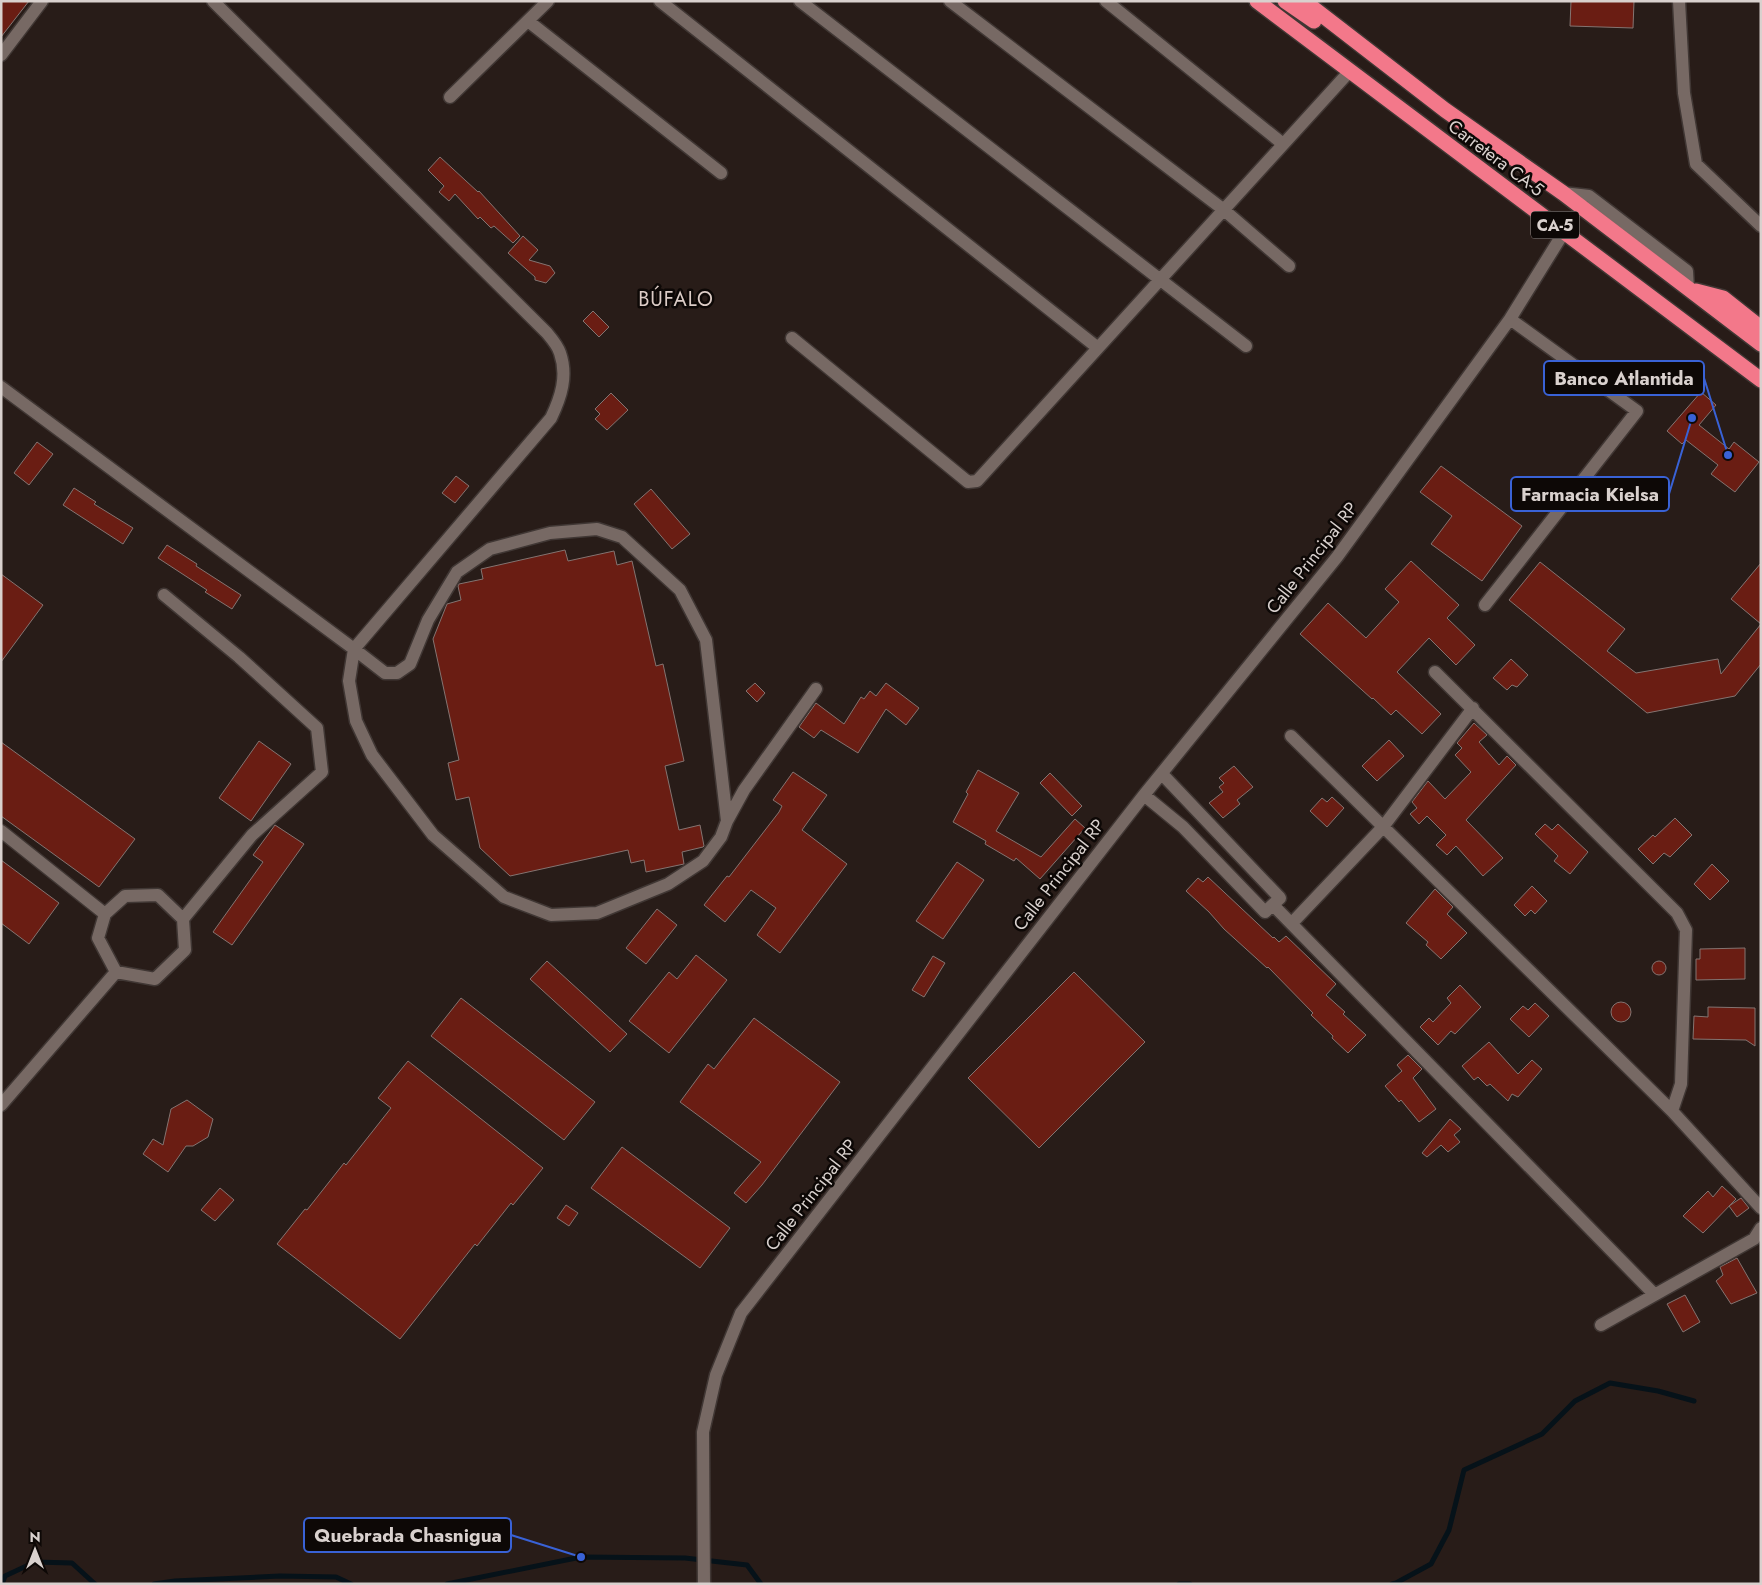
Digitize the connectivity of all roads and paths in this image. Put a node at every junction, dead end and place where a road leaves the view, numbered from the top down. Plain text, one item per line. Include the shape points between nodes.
1 (42, 1) edge
2 (213, 1) edge
3 (548, 1) edge
4 (660, 1) edge
5 (800, 1) edge
6 (950, 1) edge
7 (1106, 1) edge
8 (1256, 1) edge
9 (1285, 1) edge
10 (1304, 1) edge
11 (1679, 1) edge
12 (528, 21) junction
13 (1, 56) edge
14 (1349, 72) junction
15 (1409, 83) junction
16 (450, 97) dead end
17 (1283, 144) junction
18 (721, 172) dead end
19 (1224, 210) junction
20 (1761, 226) edge
21 (1564, 232) junction
22 (1290, 266) dead end
23 (1161, 279) junction
24 (1688, 289) junction
25 (1510, 319) junction
26 (1761, 328) edge
27 (792, 338) dead end
28 (1761, 344) edge
29 (1246, 346) dead end
30 (1098, 348) junction
31 (1761, 380) edge
32 (1, 387) edge
33 (164, 595) dead end
34 (1485, 605) dead end
35 (354, 648) junction
36 (1435, 672) dead end
37 (816, 689) dead end
38 (1473, 708) junction
39 (1291, 736) dead end
40 (1162, 774) junction
41 (1144, 795) junction
42 (728, 821) junction
43 (1384, 827) junction
44 (1, 831) edge
45 (1273, 905) junction
46 (105, 914) junction
47 (183, 919) junction
48 (1292, 923) junction
49 (116, 972) junction
50 (1, 1105) edge
51 (1672, 1111) junction
52 (1761, 1208) edge
53 (1761, 1228) edge
54 (1654, 1294) junction
55 (1601, 1324) dead end
56 (704, 1584) edge

1 - 13 street
2 - 35 street via 547,333 560,351 564,372 561,396 552,418
3 - 12 street
4 - 30 street
5 - 23 street
6 - 19 street
7 - 17 street
8 - 14 highway, Carretera CA-5 / CA-5
9 - 15 highway
10 - 15 highway, Carretera CA-5 / CA-5
11 - 20 street via 1684,93 1696,164
12 - 16 street
12 - 18 street
14 - 17 street
14 - 21 highway, Carretera CA-5 / CA-5
15 - 24 highway, Carretera CA-5 / CA-5 via 1563,193
17 - 19 street
19 - 22 street
19 - 23 street
21 - 25 street, Calle Principal RP
21 - 31 highway, Carretera CA-5 / CA-5
23 - 29 street
23 - 30 street
24 - 26 highway via 1723,298
24 - 28 highway, Carretera CA-5 / CA-5
25 - 34 street via 1637,411
25 - 40 street, Calle Principal RP via 1337,557
27 - 30 street via 973,483
32 - 35 street
33 - 47 street via 317,728 322,772 252,835
35 - 42 street via 349,681 356,720 372,755 433,835 504,897 551,915 597,913 668,884 703,861 721,837
35 - 42 street via 385,674 398,673 410,664 428,620 457,572 490,549 550,533 597,530 622,537 680,590 706,640
36 - 38 street
37 - 42 street via 744,790
38 - 43 street
38 - 51 street via 1677,913 1686,930 1681,1084
39 - 43 street
40 - 41 street, Calle Principal RP
40 - 45 street
41 - 45 street
41 - 56 street, Calle Principal RP via 741,1313 716,1374 703,1432
43 - 48 street
43 - 51 street
44 - 46 street
45 - 48 street
46 - 47 street via 125,896 158,895
46 - 49 street via 98,938
47 - 49 street via 185,950 155,979
48 - 54 street
49 - 50 street
51 - 52 street
53 - 54 street via 1754,1239
54 - 55 street

